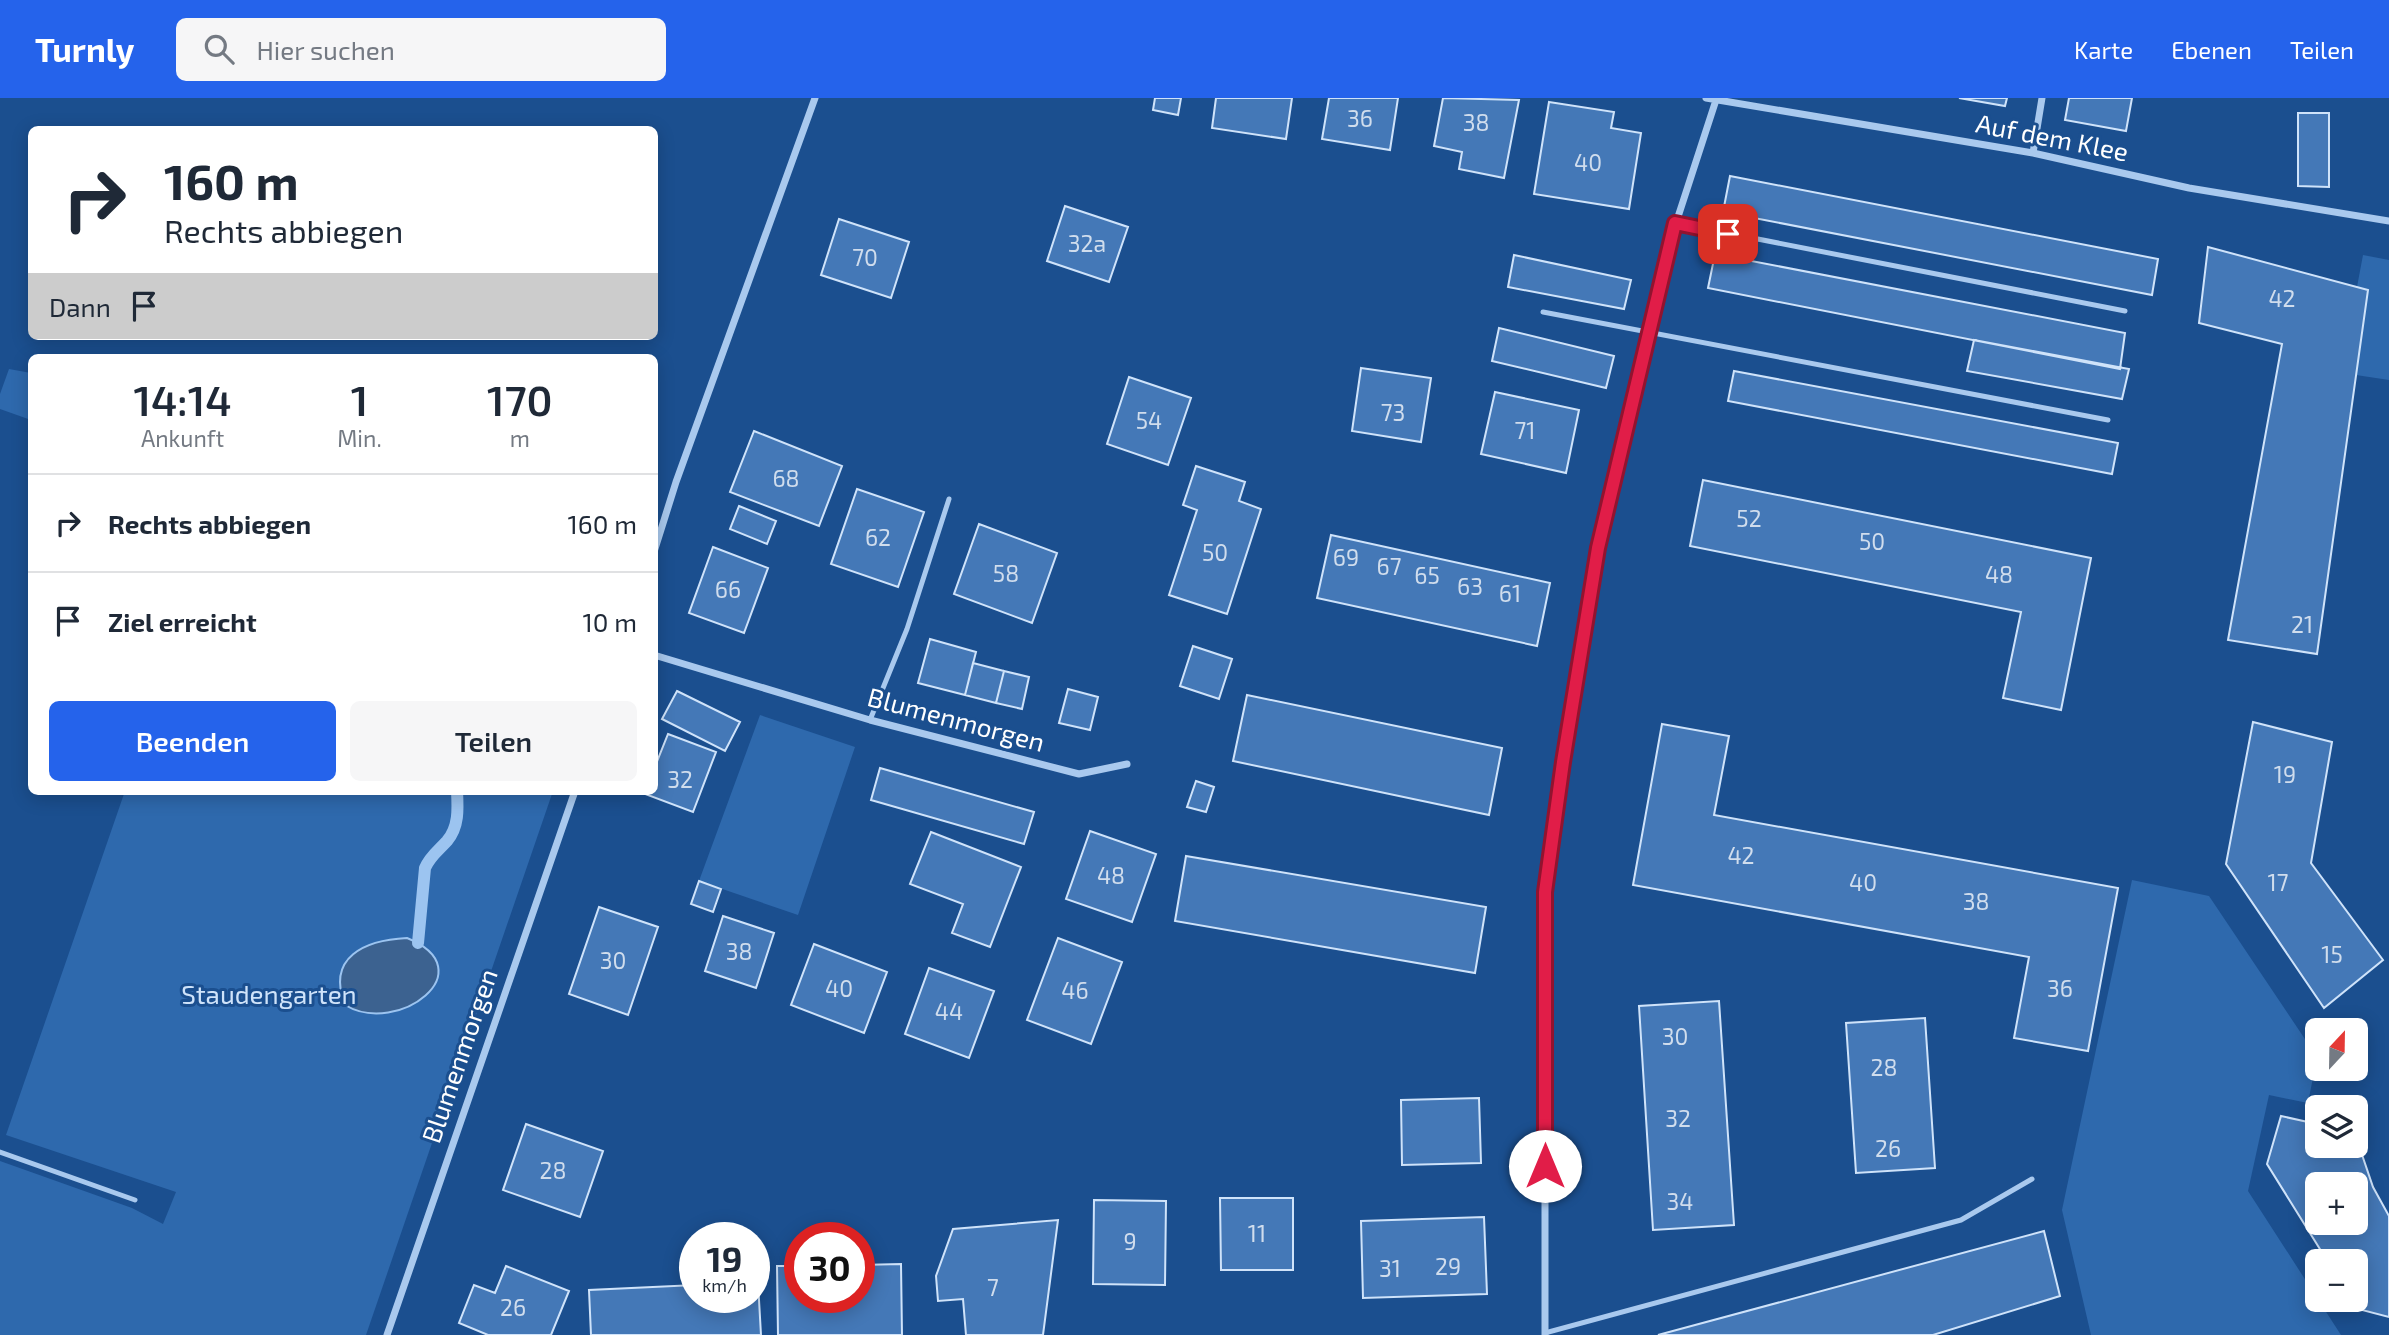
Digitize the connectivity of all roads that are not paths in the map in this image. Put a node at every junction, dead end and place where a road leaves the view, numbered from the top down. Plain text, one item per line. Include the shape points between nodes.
1 (815, 98) edge
2 (1706, 98) edge
3 (2042, 98) edge
4 (1716, 100) junction
5 (2033, 153) junction
6 (2389, 221) edge
7 (1675, 223) junction
8 (2125, 311) dead end
9 (1543, 312) dead end
10 (1648, 330) junction
11 (2108, 420) dead end
12 (949, 499) dead end
13 (658, 539) edge
14 (658, 656) edge
15 (870, 720) junction
16 (1127, 764) dead end
17 (574, 795) edge
18 (0, 1152) edge
19 (2032, 1179) dead end
20 (135, 1200) dead end
21 (1545, 1334) edge
22 (387, 1335) edge

1 - 13 street
2 - 4 street, Auf dem Klee
3 - 5 street
4 - 5 street, Auf dem Klee
4 - 7 street
5 - 6 street, Auf dem Klee via 2189,188
7 - 8 lane
7 - 10 street
9 - 10 lane
10 - 11 lane
10 - 21 street via 1598,548 1545,892
12 - 15 lane
14 - 15 street, Blumenmorgen
15 - 16 street, Blumenmorgen via 1079,774
17 - 22 street, Blumenmorgen
18 - 20 lane
19 - 21 lane via 1961,1220

